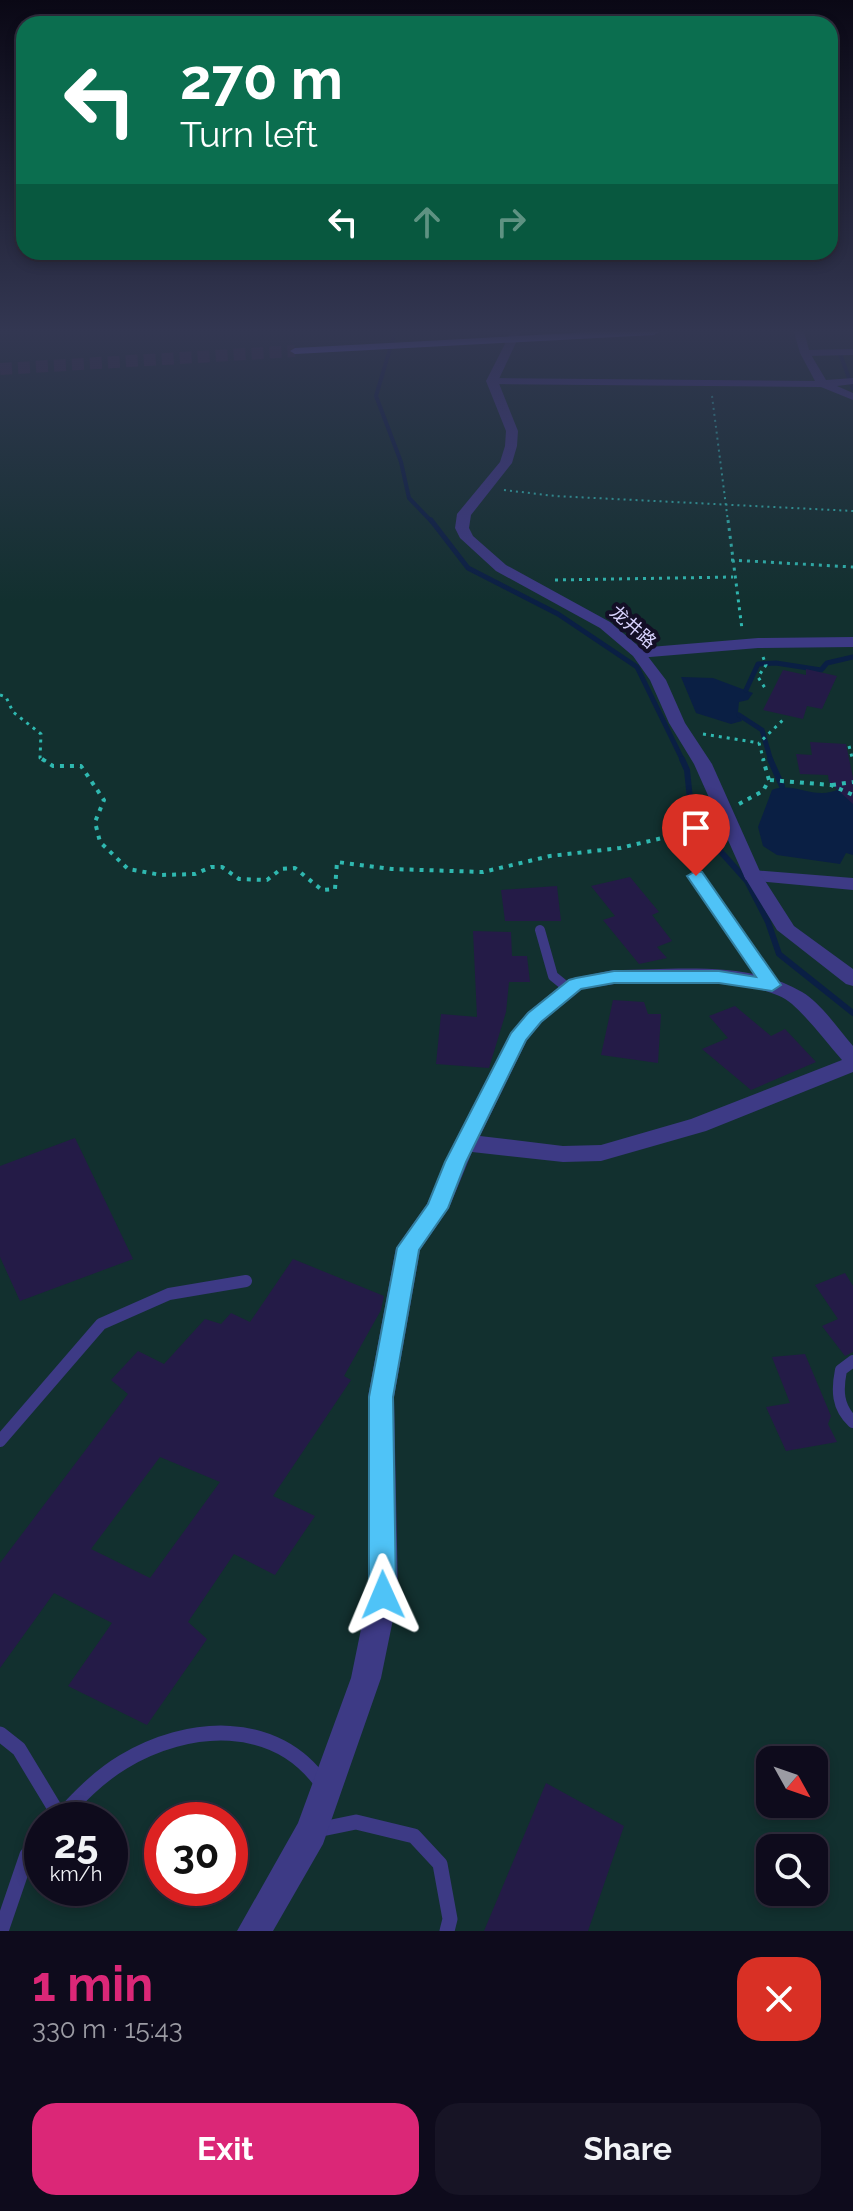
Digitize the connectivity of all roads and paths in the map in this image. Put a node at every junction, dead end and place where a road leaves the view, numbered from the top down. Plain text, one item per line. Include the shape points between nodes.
1 (508, 422) edge
2 (715, 422) edge
3 (484, 487) junction
4 (726, 502) junction
5 (853, 511) edge
6 (731, 560) junction
7 (853, 567) edge
8 (733, 577) junction
9 (521, 580) junction
10 (853, 642) edge
11 (746, 644) junction
12 (638, 653) junction
13 (765, 688) dead end
14 (0, 695) edge
15 (784, 719) dead end
16 (684, 734) junction
17 (759, 743) junction
18 (849, 746) dead end
19 (853, 761) edge
20 (769, 780) junction
21 (853, 782) edge
22 (831, 785) junction
23 (853, 795) edge
24 (718, 818) junction
25 (696, 876) dead end
26 (753, 876) junction
27 (853, 884) edge
28 (540, 930) dead end
29 (853, 979) edge
30 (772, 985) junction
31 (569, 989) junction
32 (853, 1061) edge
33 (465, 1143) junction
34 (246, 1281) dead end
35 (853, 1361) edge
36 (853, 1422) edge
37 (0, 1441) edge
38 (0, 1734) edge
39 (327, 1789) junction
40 (49, 1802) edge
41 (75, 1802) edge
42 (311, 1832) junction
43 (24, 1864) edge
44 (272, 1920) edge
45 (1, 1931) edge
46 (254, 1931) edge
47 (447, 1931) edge

1 - 3 street, 龙井路 via 512,431 506,463
2 - 4 path
3 - 4 path via 555,496
3 - 9 street, 龙井路 via 464,514 462,528 479,551
4 - 5 path
4 - 6 path
6 - 7 path
6 - 8 path
8 - 9 path
8 - 11 path
9 - 12 street, 龙井路 via 605,625
10 - 11 street
11 - 12 street
11 - 13 path via 766,660 758,677
12 - 16 street, 龙井路 via 658,680
14 - 24 path via 41,734 40,758 53,766 81,766 104,800 95,822 100,842 128,869 161,875 222,867 239,879 267,880 281,869 295,868 322,890 335,889 337,862 483,872 692,832
15 - 17 path
16 - 17 path
16 - 24 street, 龙井路 via 703,764
17 - 20 path
18 - 19 path
20 - 22 path
20 - 24 path via 763,791
21 - 22 path
22 - 23 path
24 - 26 street, 龙井路
25 - 30 lane
26 - 27 street
26 - 29 street, 龙井路 via 787,930
28 - 31 lane via 553,976
30 - 31 street via 719,977 614,977
30 - 32 street via 798,998
31 - 33 street via 518,1037
32 - 33 street via 698,1125 601,1153
33 - 39 street via 437,1208 408,1248 381,1397 383,1595 366,1678
34 - 37 lane via 169,1294 101,1324
35 - 36 lane via 841,1370 837,1393 845,1416
38 - 40 lane via 19,1749
39 - 41 lane via 302,1758 275,1741 239,1732 165,1744 124,1761
39 - 42 street
42 - 44 street
42 - 47 lane via 356,1822 414,1836 440,1864 450,1919
43 - 45 lane
44 - 46 street

